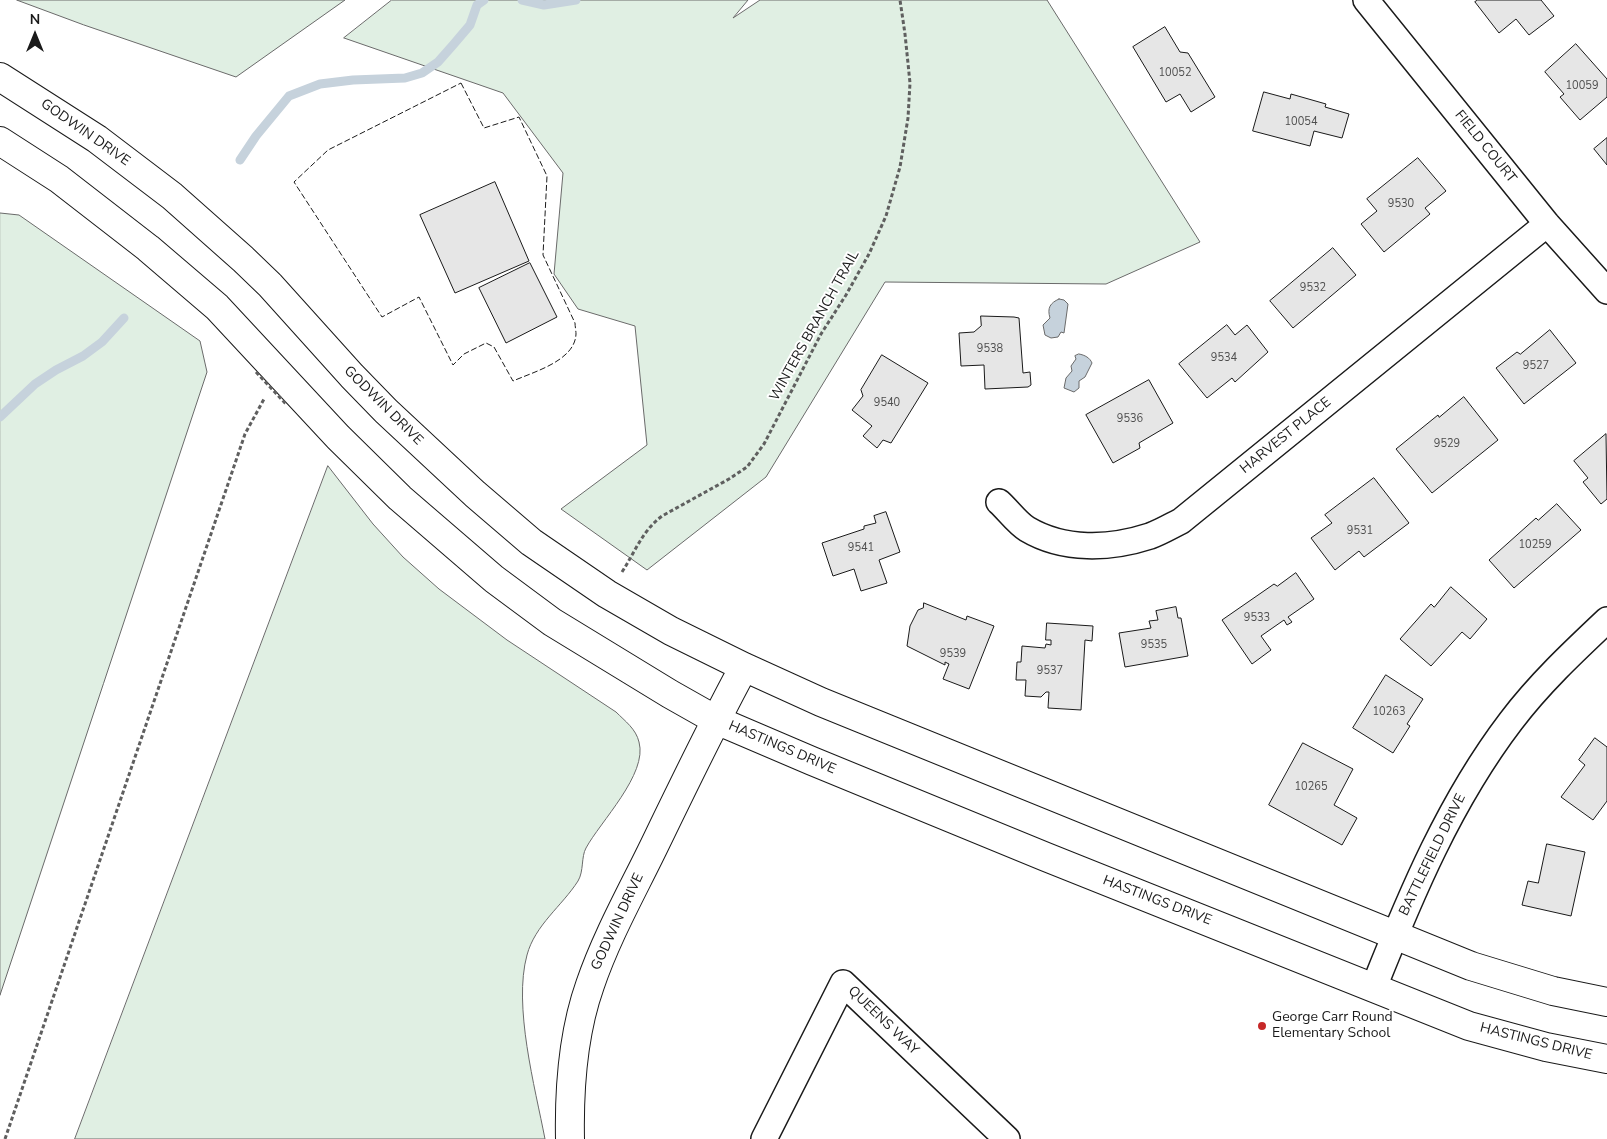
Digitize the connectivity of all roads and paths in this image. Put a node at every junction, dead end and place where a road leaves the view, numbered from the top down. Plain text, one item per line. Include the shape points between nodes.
1 (900, 0) edge
2 (1366, 0) edge
3 (0, 77) edge
4 (0, 141) edge
5 (1547, 224) junction
6 (1607, 291) edge
7 (268, 379) junction
8 (265, 398) dead end
9 (286, 404) dead end
10 (999, 502) dead end
11 (607, 594) junction
12 (1607, 620) edge
13 (744, 667) junction
14 (716, 720) junction
15 (1394, 936) junction
16 (1374, 987) junction
17 (1607, 1002) edge
18 (1607, 1059) edge
19 (5, 1139) edge
20 (570, 1139) edge
21 (764, 1139) edge
22 (1007, 1139) edge

1 - 11 path, WINTERS BRANCH TRAIL via 910,83 908,118 900,168 886,216 869,254 820,334 764,444 747,466 729,479 653,523
2 - 5 street, FIELD COURT
3 - 11 street, GODWIN DRIVE via 97,139 172,196 270,285 386,411 475,494 531,542
4 - 7 street via 58,179 148,248 216,307
5 - 6 street, FIELD COURT
5 - 10 street, HARVEST PLACE via 1182,521 1151,536 1118,544 1084,546 1057,543 1025,528
7 - 9 path, bridge
7 - 14 street via 338,437 400,498 494,579 552,622
8 - 19 path via 244,434
11 - 13 street, GODWIN DRIVE via 671,631
12 - 15 street, BATTLEFIELD DRIVE via 1557,667 1511,721 1471,779 1437,841
13 - 14 street, GODWIN DRIVE
13 - 15 street
14 - 16 street, HASTINGS DRIVE via 1046,857
14 - 20 street, GODWIN DRIVE via 607,942 590,986 575,1058 569,1111
15 - 16 street, BATTLEFIELD DRIVE
15 - 17 street via 1470,966 1553,991
16 - 18 street, HASTINGS DRIVE via 1470,1026 1546,1047
21 - 22 street, QUEENS WAY via 843,983

